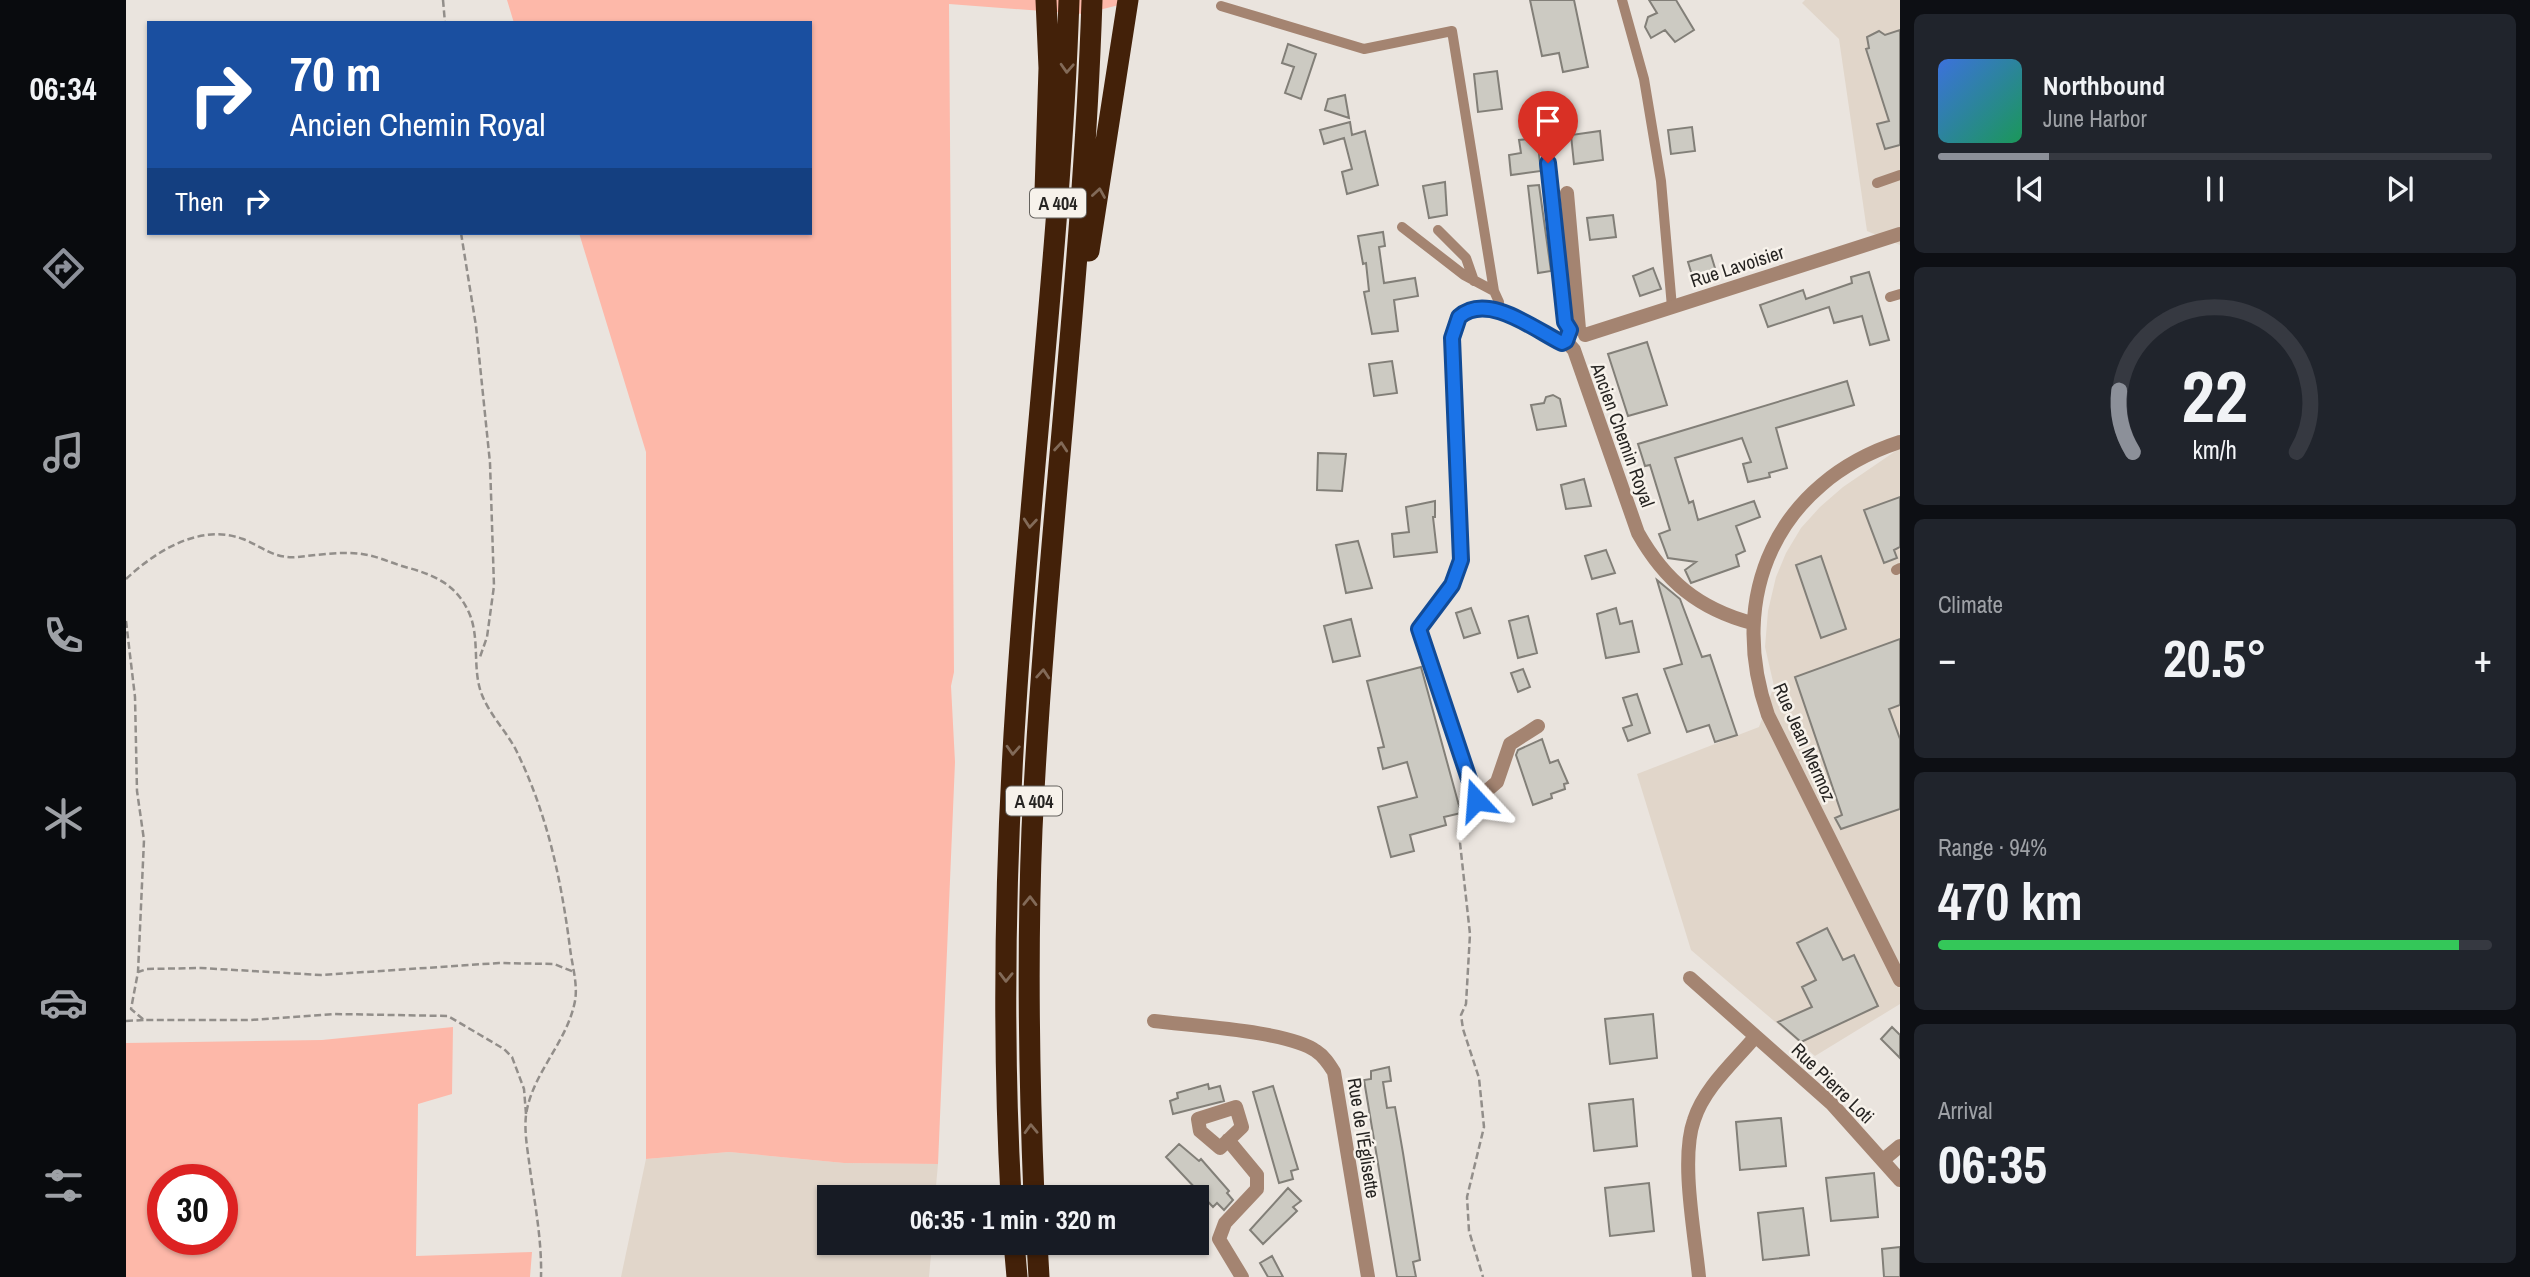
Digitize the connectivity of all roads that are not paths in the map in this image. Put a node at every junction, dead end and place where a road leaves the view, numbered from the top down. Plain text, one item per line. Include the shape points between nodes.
1 (1046, 0) edge
2 (1069, 0) edge
3 (1092, 0) edge
4 (1128, 0) edge
5 (1622, 0) edge
6 (1222, 5) dead end
7 (1545, 136) dead end
8 (1900, 176) edge
9 (1877, 183) dead end
10 (1567, 193) dead end
11 (1402, 227) dead end
12 (1438, 230) dead end
13 (1900, 234) edge
14 (1474, 282) junction
15 (1493, 291) junction
16 (1672, 307) junction
17 (1498, 311) junction
18 (1575, 337) junction
19 (1064, 405) junction
20 (1040, 406) junction
21 (1900, 442) edge
22 (1752, 623) junction
23 (1538, 726) dead end
24 (1690, 978) dead end
25 (1900, 980) edge
26 (1154, 1021) dead end
27 (1755, 1037) junction
28 (1228, 1140) dead end
29 (1900, 1146) edge
30 (1883, 1160) junction
31 (1900, 1180) edge
32 (1011, 1185) edge
33 (1034, 1185) edge
34 (1015, 1255) edge
35 (1038, 1255) edge
36 (1017, 1277) edge
37 (1039, 1277) edge
38 (1242, 1277) edge
39 (1368, 1277) edge
40 (1699, 1277) edge

1 - 20 highway via 1049,68
2 -> 20 highway, A 404 via 1059,197
3 - 19 highway, A 404
19 -> 4 highway
5 - 16 lane via 1644,79 1661,181
6 - 15 lane via 1364,49 1452,31
7 - 18 lane via 1565,322
8 - 9 lane
10 - 18 street, Ancien Chemin Royal
11 - 14 lane
12 - 14 lane via 1465,258
13 - 16 street, Rue Lavoisier
14 - 15 lane
15 - 17 lane
16 - 18 street, Rue Lavoisier
17 - 18 street via 1562,343
17 - 23 street via 1465,311 1453,327 1461,560 1452,585 1419,629 1476,800 1497,782 1510,744
18 - 22 street, Ancien Chemin Royal via 1638,533 1653,559 1689,596 1729,617
33 -> 19 highway, A 404 via 1030,891
20 -> 32 highway, A 404 via 1016,703 1006,903
21 - 22 street, Rue Jean Mermoz via 1852,462 1800,505 1771,551
22 - 25 street, Rue Jean Mermoz via 1753,663 1768,715
24 - 27 street, Rue Pierre Loti
26 - 39 street, Rue de l'Églisette via 1289,1040 1327,1060 1334,1072
27 - 30 street, Rue Pierre Loti via 1832,1104
27 - 40 street via 1709,1093 1694,1120 1689,1160
28 - 38 street via 1257,1175 1257,1189 1220,1231 1219,1239
29 - 30 street
30 - 31 street, Rue Pierre Loti
34 - 36 highway
35 - 37 highway

